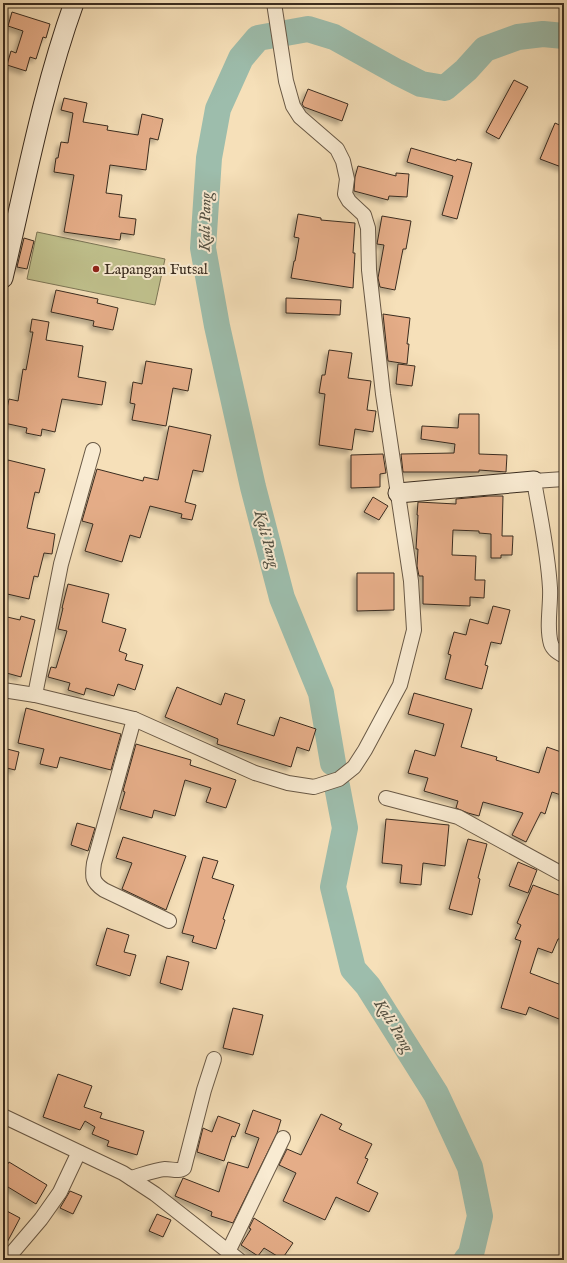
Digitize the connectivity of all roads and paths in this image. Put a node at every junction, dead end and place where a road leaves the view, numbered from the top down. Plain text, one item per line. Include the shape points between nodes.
1 (74, 3) edge
2 (274, 3) edge
3 (3, 278) edge
4 (93, 450) dead end
5 (564, 479) edge
6 (534, 481) junction
7 (398, 493) junction
8 (564, 656) edge
9 (3, 690) edge
10 (35, 696) junction
11 (134, 719) junction
12 (386, 798) dead end
13 (564, 875) edge
14 (169, 921) dead end
15 (214, 1059) dead end
16 (3, 1116) edge
17 (282, 1138) dead end
18 (80, 1153) junction
19 (131, 1178) junction
20 (233, 1256) edge
21 (6, 1260) edge

1 - 3 street via 38,129
2 - 7 street via 286,81 293,106 300,118 337,149 347,179 345,194 364,214 368,228 369,270 383,394
4 - 10 street via 61,564
5 - 6 street
6 - 7 street
6 - 8 street via 550,588 549,634 551,645
7 - 11 street via 411,581 414,630 400,685 354,767 339,779 314,787 288,783 255,773
9 - 10 street
10 - 11 street
11 - 14 street via 94,863 93,879 96,885 104,890
12 - 13 street via 458,817
15 - 19 street via 184,1168 163,1169
16 - 18 street
17 - 20 street
18 - 19 street
18 - 21 street via 60,1192
19 - 20 street

